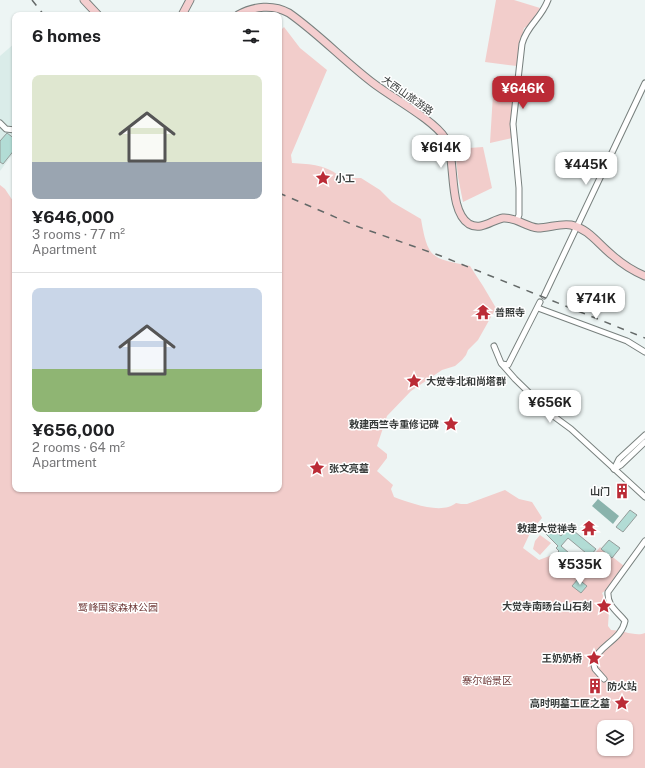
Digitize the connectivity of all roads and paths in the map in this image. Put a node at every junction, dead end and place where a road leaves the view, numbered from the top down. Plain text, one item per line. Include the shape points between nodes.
1 (84, 0) edge
2 (190, 0) edge
3 (548, 0) edge
4 (95, 12) edge
5 (184, 12) edge
6 (244, 12) edge
7 (645, 83) edge
8 (0, 123) edge
9 (12, 130) edge
10 (516, 220) junction
11 (576, 227) junction
12 (645, 276) edge
13 (544, 296) dead end
14 (540, 302) dead end
15 (538, 308) junction
16 (494, 346) dead end
17 (645, 352) edge
18 (501, 363) junction
19 (645, 435) edge
20 (645, 442) edge
21 (614, 469) junction
22 (645, 497) edge
23 (645, 541) edge
24 (604, 679) dead end

1 - 4 street
2 - 5 street
3 - 10 street via 539,18 525,34 522,44 513,124 519,188 519,215
6 - 10 street, 大西山旅游路 via 253,8 267,7 279,8 291,14 372,82 442,134 450,151 455,194 466,221 478,226 503,218
7 - 11 street
8 - 9 street via 6,129
10 - 11 street, 大西山旅游路 via 538,228 563,225
11 - 12 street, 大西山旅游路 via 587,232 618,260
11 - 13 street
14 - 15 street
15 - 17 street via 627,341
15 - 18 street via 508,365
16 - 18 street
18 - 21 street via 552,415
19 - 21 street via 619,459
20 - 21 street
21 - 22 street
23 - 24 street via 608,592 611,607 625,621 623,630 596,653 593,661 595,669

